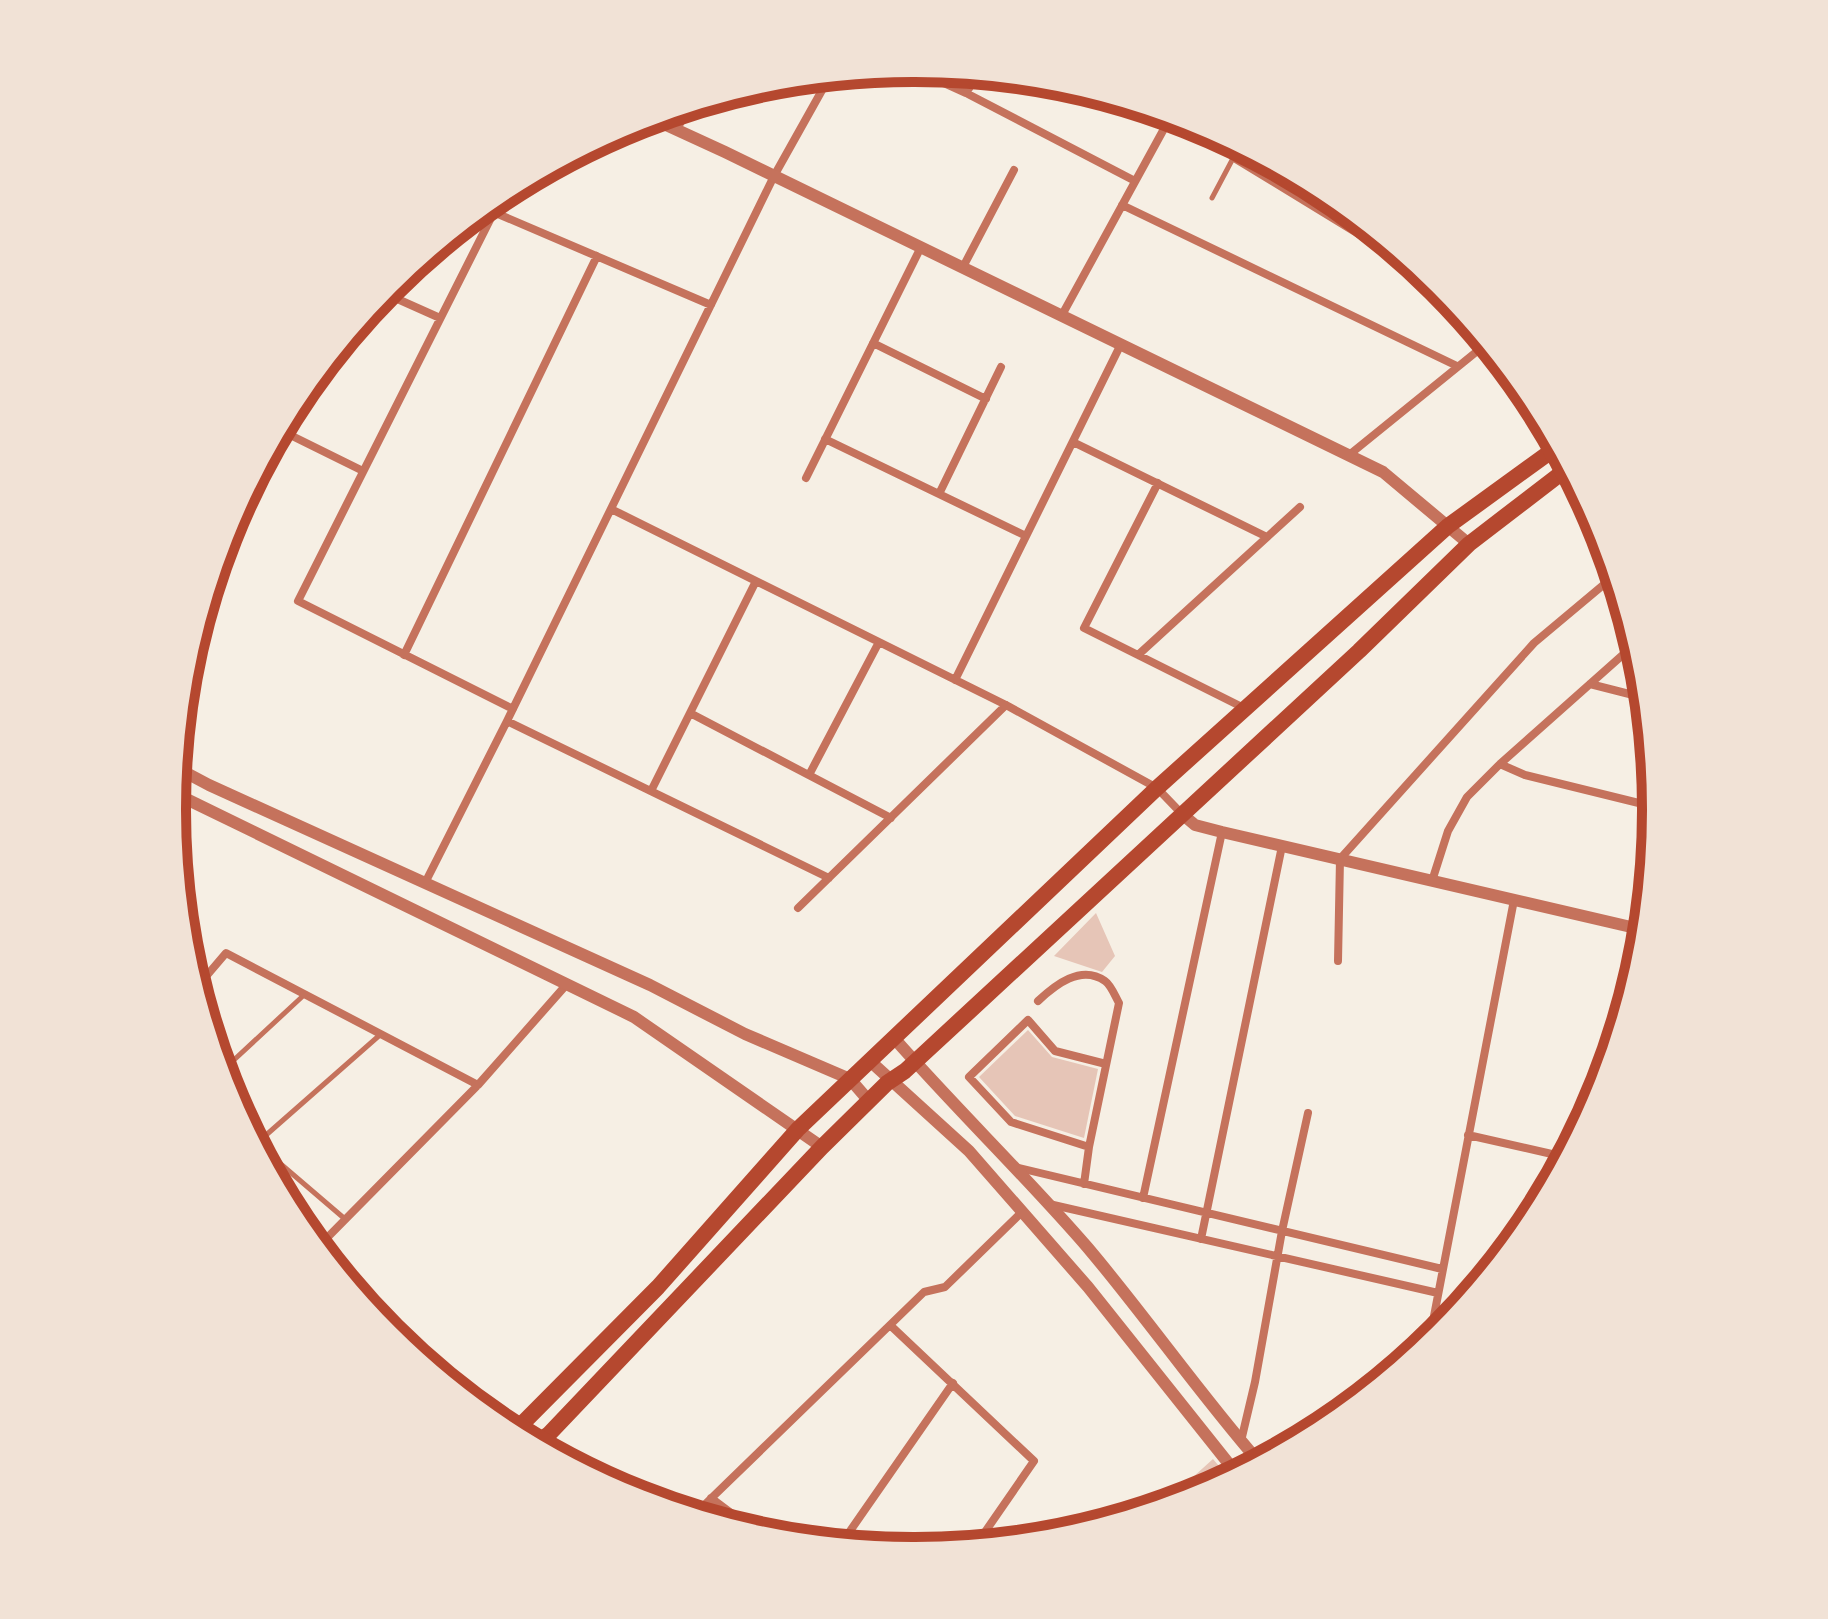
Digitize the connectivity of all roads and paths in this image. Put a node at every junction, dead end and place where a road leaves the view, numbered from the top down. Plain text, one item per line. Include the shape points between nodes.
1 (945, 83) edge
2 (971, 85) edge
3 (823, 88) edge
4 (966, 93) junction
5 (682, 120) edge
6 (667, 126) edge
7 (1165, 127) edge
8 (676, 130) junction
9 (1234, 156) edge
10 (1233, 159) junction
11 (1014, 170) dead end
12 (774, 176) junction
13 (1135, 181) junction
14 (1212, 198) dead end
15 (1122, 205) junction
16 (498, 214) edge
17 (483, 224) edge
18 (1369, 242) edge
19 (921, 247) junction
20 (597, 256) junction
21 (963, 267) junction
22 (397, 299) edge
23 (711, 305) junction
24 (1062, 315) junction
25 (440, 318) junction
26 (873, 343) junction
27 (1121, 344) junction
28 (1478, 350) edge
29 (1457, 366) junction
30 (1001, 367) dead end
31 (986, 399) junction
32 (291, 435) edge
33 (825, 439) junction
34 (1073, 442) junction
35 (1548, 454) edge
36 (1349, 455) junction
37 (363, 471) junction
38 (1559, 475) edge
39 (806, 478) dead end
40 (1158, 483) junction
41 (939, 494) junction
42 (1300, 507) dead end
43 (611, 509) junction
44 (1448, 526) junction
45 (1026, 536) junction
46 (1267, 537) junction
47 (1469, 544) junction
48 (756, 581) junction
49 (1605, 583) edge
50 (879, 642) junction
51 (1625, 653) edge
52 (404, 655) junction
53 (1138, 655) junction
54 (955, 680) junction
55 (1590, 684) junction
56 (1632, 695) edge
57 (1006, 705) junction
58 (513, 709) junction
59 (1246, 709) junction
60 (690, 713) junction
61 (507, 721) junction
62 (1500, 764) junction
63 (188, 774) edge
64 (809, 775) junction
65 (1157, 788) junction
66 (651, 791) junction
67 (186, 799) edge
68 (1642, 804) edge
69 (1182, 814) junction
70 (891, 818) junction
71 (1222, 832) junction
72 (1282, 846) junction
73 (1340, 859) junction
74 (829, 878) junction
75 (1432, 881) junction
76 (425, 883) junction
77 (1514, 900) junction
78 (798, 908) dead end
79 (1632, 927) edge
80 (1338, 961) dead end
81 (206, 976) edge
82 (567, 984) junction
83 (305, 994) junction
84 (1038, 1001) dead end
85 (381, 1034) junction
86 (894, 1038) junction
87 (870, 1061) junction
88 (915, 1061) junction
89 (232, 1062) edge
90 (1106, 1064) junction
91 (850, 1079) junction
92 (893, 1081) junction
93 (478, 1085) junction
94 (869, 1101) junction
95 (1308, 1113) dead end
96 (798, 1129) junction
97 (264, 1135) edge
98 (1468, 1135) junction
99 (822, 1147) junction
100 (1089, 1147) junction
101 (1554, 1154) edge
102 (278, 1161) edge
103 (1014, 1167) junction
104 (1084, 1184) junction
105 (1143, 1198) junction
106 (1047, 1203) junction
107 (1022, 1212) junction
108 (1206, 1213) junction
109 (345, 1219) junction
110 (1282, 1231) junction
111 (327, 1238) edge
112 (1201, 1239) junction
113 (1278, 1256) junction
114 (1442, 1269) junction
115 (1438, 1293) junction
116 (1433, 1318) edge
117 (890, 1325) junction
118 (953, 1383) junction
119 (523, 1423) edge
120 (545, 1437) edge
121 (1241, 1441) junction
122 (1252, 1454) edge
123 (1230, 1465) edge
124 (711, 1498) junction
125 (704, 1505) edge
126 (731, 1513) edge
127 (848, 1533) edge
128 (984, 1533) edge

1 - 4 street
2 - 4 street
3 - 12 street
4 - 13 street
5 - 8 street
6 - 8 street
7 - 13 street
8 - 12 street
9 - 10 lane
10 - 14 lane
10 - 18 lane
11 - 21 street
12 - 19 street
12 - 23 street
13 - 15 street
15 - 24 street
15 - 29 street
16 - 20 street
17 - 25 street
19 - 21 street
19 - 26 street
20 - 23 street
20 - 52 street
21 - 24 street
22 - 25 street
23 - 43 street
24 - 27 street
25 - 37 street
26 - 31 street
26 - 33 street
27 - 34 street
27 - 36 street
28 - 29 street
29 - 36 street
30 - 31 street
31 - 41 street
32 - 37 street
33 - 39 street
33 - 41 street
34 - 40 street
34 - 45 street
35 - 44 highway
36 - 44 street via 1383,472
37 - 52 street via 298,601
38 - 47 highway
40 - 46 street
40 - 53 street via 1084,628
41 - 45 street
42 - 46 street
43 - 48 street
43 - 58 street
44 - 47 street
44 - 59 highway
45 - 54 street
46 - 53 street
47 - 69 highway
48 - 50 street
48 - 60 street
49 - 73 street via 1534,643
50 - 54 street
50 - 64 street
51 - 55 street
52 - 58 street
53 - 59 street
54 - 57 street
55 - 56 street
55 - 62 street
57 - 65 street
57 - 70 street
58 - 61 street
59 - 65 highway
60 - 64 street
60 - 66 street
61 - 66 street
61 - 76 street
62 - 68 street
62 - 75 street via 1467,797 1448,831
63 - 76 street
64 - 70 street
65 - 69 street
65 - 86 highway
66 - 74 street
67 - 82 street
69 - 71 street via 1195,825
69 - 88 highway
70 - 74 street
71 - 72 street
71 - 105 street
72 - 73 street
72 - 108 street
73 - 75 street
73 - 80 street
74 - 78 street
75 - 77 street
76 - 91 street
77 - 79 street
77 - 98 street
81 - 83 street via 226,953
82 - 93 street
82 - 96 street via 634,1017
83 - 85 street
83 - 89 lane
84 - 90 street via 1066,978 1089,974 1107,982 1119,1003
85 - 93 street
85 - 97 lane
86 - 87 highway
86 - 88 street
87 - 91 highway
87 - 92 street
88 - 92 highway
88 - 103 street
90 - 100 street
90 - 100 street via 1055,1051 1028,1020 969,1077 1011,1122
91 - 94 street
91 - 96 highway
92 - 94 highway
92 - 107 street via 969,1151
93 - 109 street
94 - 99 highway
95 - 110 street
96 - 99 street
96 - 119 highway via 658,1287
98 - 101 street
98 - 114 street
99 - 120 highway
100 - 104 street
102 - 109 lane
103 - 104 street
103 - 106 street
104 - 105 street
105 - 108 street
106 - 112 street
106 - 121 street
107 - 117 street via 945,1287 924,1292
107 - 123 street
108 - 110 street
108 - 112 street
109 - 111 street
110 - 113 street
110 - 114 street
112 - 113 street
113 - 115 street
113 - 121 street
114 - 115 street
115 - 116 street
117 - 118 street
117 - 124 street
118 - 127 street
118 - 128 street via 1034,1461
121 - 122 street
124 - 125 street
124 - 126 street

